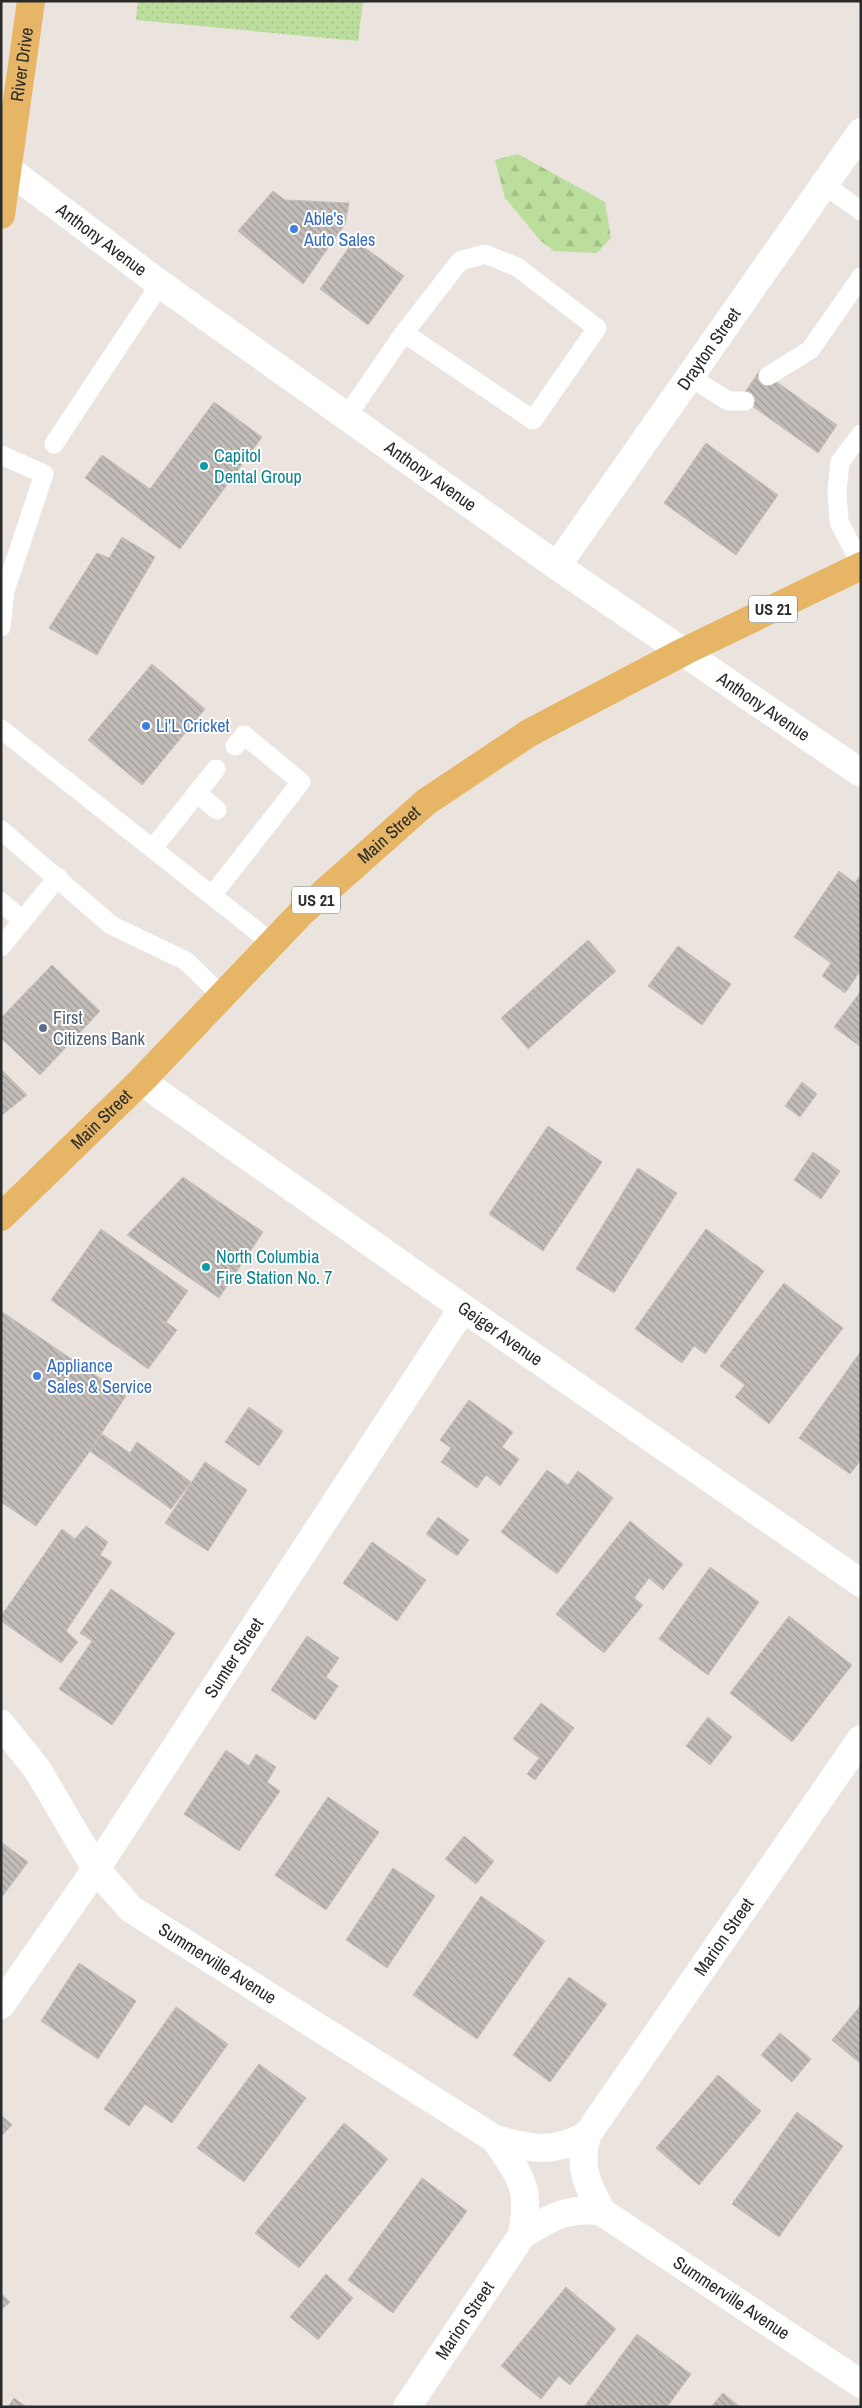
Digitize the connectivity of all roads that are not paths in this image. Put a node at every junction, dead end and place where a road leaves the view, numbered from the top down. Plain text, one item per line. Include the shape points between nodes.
1 (31, 1) edge
2 (861, 132) edge
3 (9, 170) junction
4 (825, 185) junction
5 (861, 212) edge
6 (1, 216) edge
7 (861, 277) edge
8 (160, 284) junction
9 (404, 333) junction
10 (768, 376) dead end
11 (690, 377) junction
12 (745, 401) dead end
13 (347, 416) junction
14 (861, 434) edge
15 (54, 444) dead end
16 (1, 455) edge
17 (10, 549) edge
18 (861, 565) edge
19 (558, 566) junction
20 (1, 627) edge
21 (685, 651) junction
22 (1, 729) edge
23 (235, 746) dead end
24 (216, 769) dead end
25 (861, 772) edge
26 (197, 793) junction
27 (217, 810) dead end
28 (1, 830) edge
29 (153, 848) junction
30 (58, 877) junction
31 (213, 894) junction
32 (1, 902) edge
33 (22, 920) junction
34 (272, 942) junction
35 (1, 947) edge
36 (222, 996) junction
37 (141, 1081) junction
38 (1, 1217) edge
39 (463, 1308) junction
40 (861, 1583) edge
41 (1, 1724) edge
42 (861, 1739) edge
43 (96, 1869) junction
44 (1, 2005) edge
45 (588, 2135) junction
46 (495, 2139) junction
47 (602, 2212) junction
48 (522, 2235) junction
49 (861, 2384) edge
50 (406, 2407) edge

1 - 3 main road, River Drive
2 - 4 street, Drayton Street
3 - 6 main road, River Drive
3 - 8 street, Anthony Avenue
4 - 5 lane
4 - 11 street, Drayton Street
7 - 10 lane via 810,350
8 - 13 street, Anthony Avenue
8 - 15 lane
9 - 9 lane via 460,261 485,254 517,267 597,328 533,420
9 - 13 lane
11 - 12 lane via 728,401
11 - 19 street, Drayton Street
13 - 19 street, Anthony Avenue
14 - 18 lane via 840,462 837,490 839,522
16 - 17 lane via 44,474
17 - 20 lane
18 - 21 main road, Main Street / US 21
19 - 21 street, Anthony Avenue
21 - 25 street, Anthony Avenue
21 - 34 main road, Main Street / US 21 via 529,733 426,802
22 - 29 lane
23 - 31 lane via 244,735 301,782 280,801
24 - 26 lane
26 - 27 lane
26 - 29 lane
28 - 30 lane
29 - 31 lane
30 - 33 lane
30 - 36 lane via 112,925 186,961
31 - 34 lane
32 - 33 lane
33 - 35 lane
34 - 36 main road, Main Street / US 21
36 - 37 main road, Main Street / US 21
37 - 38 main road, Main Street / US 21
37 - 39 street, Geiger Avenue
39 - 40 street, Geiger Avenue
39 - 43 street, Sumter Street
41 - 43 street, Summerville Avenue via 37,1769
42 - 45 street, Marion Street
43 - 44 street, Sumter Street
43 - 46 street, Summerville Avenue via 132,1909
45 - 46 street via 572,2143 540,2149
45 - 47 street via 583,2165
46 - 48 street via 525,2190 527,2208
47 - 48 street via 588,2209 558,2214
47 - 49 street, Summerville Avenue
48 - 50 street, Marion Street

